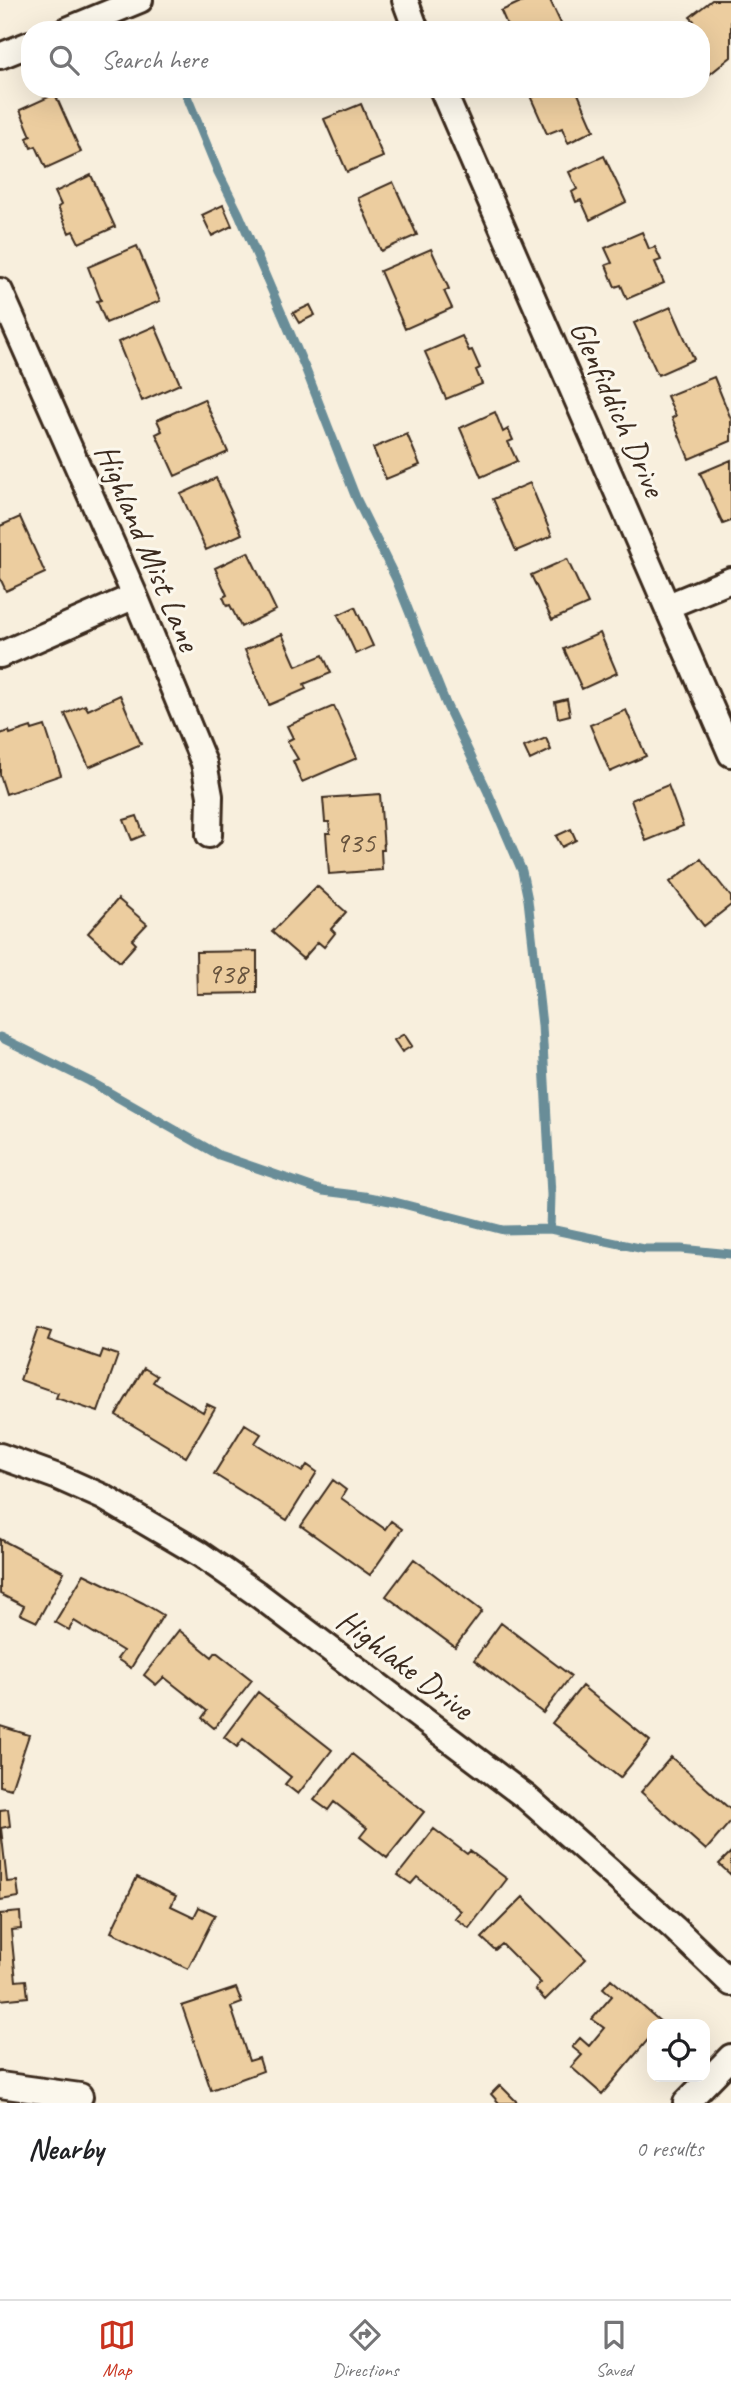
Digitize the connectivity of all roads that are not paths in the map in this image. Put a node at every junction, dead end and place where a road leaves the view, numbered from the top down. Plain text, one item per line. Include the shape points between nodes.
1 (140, 0) edge
2 (405, 0) edge
3 (89, 21) edge
4 (413, 21) edge
5 (21, 48) edge
6 (0, 56) edge
7 (446, 98) edge
8 (0, 291) edge
9 (731, 580) edge
10 (135, 596) junction
11 (668, 606) junction
12 (0, 654) edge
13 (731, 754) edge
14 (209, 835) dead end
15 (0, 1456) edge
16 (731, 1983) edge
17 (731, 2057) edge
18 (0, 2085) edge
19 (80, 2096) dead end
20 (686, 2103) edge

1 - 3 street
2 - 4 street
5 - 6 street
7 - 11 street, Glenfiddich Drive
8 - 10 street, Highland Mist Lane
9 - 11 street
10 - 12 street
10 - 14 street, Highland Mist Lane via 204,763 210,796
11 - 13 street, Glenfiddich Drive
15 - 16 street, Highlake Drive via 103,1497 200,1554 256,1594 527,1798
17 - 20 street
18 - 19 street

